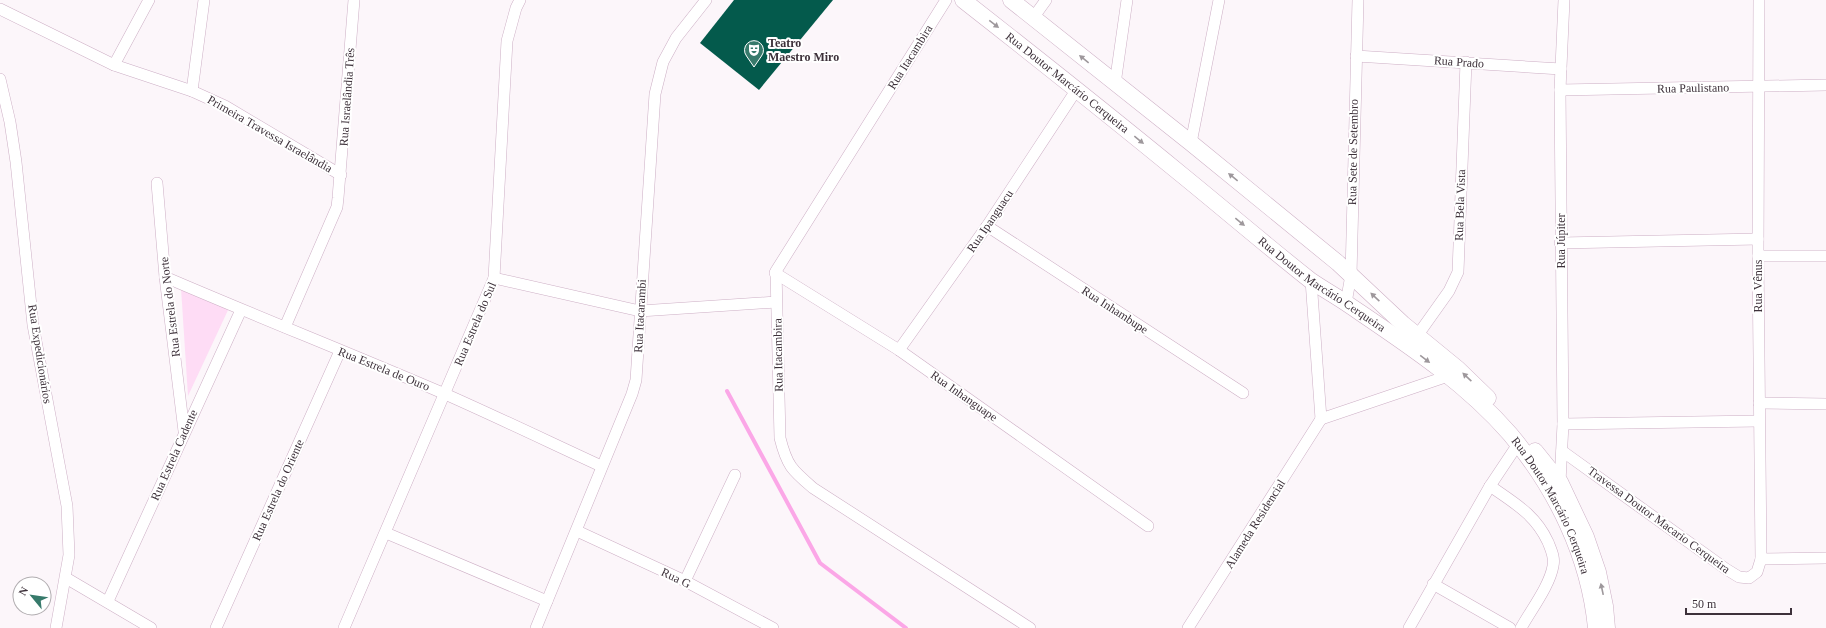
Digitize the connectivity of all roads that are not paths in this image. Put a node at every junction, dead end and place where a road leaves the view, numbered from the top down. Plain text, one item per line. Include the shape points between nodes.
1 (149, 0) edge
2 (204, 0) edge
3 (354, 0) edge
4 (520, 0) edge
5 (706, 0) edge
6 (946, 0) edge
7 (964, 0) edge
8 (1011, 0) edge
9 (1046, 0) edge
10 (1127, 0) edge
11 (1219, 0) edge
12 (1358, 0) edge
13 (1564, 0) edge
14 (1758, 0) edge
15 (0, 9) edge
16 (1033, 18) junction
17 (1356, 56) junction
18 (1466, 62) junction
19 (114, 65) junction
20 (1561, 69) junction
21 (0, 79) edge
22 (1115, 84) junction
23 (1826, 85) edge
24 (1759, 86) junction
25 (1077, 89) junction
26 (1560, 90) junction
27 (192, 91) junction
28 (1191, 143) junction
29 (340, 175) junction
30 (157, 183) dead end
31 (987, 226) junction
32 (1758, 239) junction
33 (1560, 243) junction
34 (1758, 256) junction
35 (1826, 256) edge
36 (775, 273) junction
37 (1350, 275) junction
38 (166, 277) junction
39 (494, 278) junction
40 (1311, 280) junction
41 (776, 302) junction
42 (1346, 303) junction
43 (241, 310) junction
44 (640, 311) junction
45 (285, 327) junction
46 (1417, 336) junction
47 (899, 350) junction
48 (340, 352) junction
49 (1448, 376) junction
50 (1243, 393) dead end
51 (445, 394) junction
52 (1759, 403) junction
53 (1826, 404) edge
54 (1321, 419) junction
55 (1759, 421) junction
56 (1563, 424) junction
57 (184, 431) junction
58 (1518, 444) junction
59 (1562, 451) junction
60 (601, 466) junction
61 (735, 475) dead end
62 (1560, 482) junction
63 (1490, 486) junction
64 (1148, 526) dead end
65 (577, 531) junction
66 (386, 533) junction
67 (1826, 558) edge
68 (1761, 559) junction
69 (1757, 572) joint
70 (66, 578) junction
71 (684, 581) junction
72 (1433, 584) junction
73 (547, 601) junction
74 (108, 602) junction
75 (56, 628) edge
76 (151, 628) edge
77 (216, 628) edge
78 (344, 628) edge
79 (536, 628) edge
80 (773, 628) edge
81 (1030, 628) edge
82 (1188, 628) edge
83 (1409, 628) edge
84 (1510, 628) edge
85 (1521, 628) edge
86 (1596, 628) edge
87 (1607, 628) edge

1 - 19 street
2 - 27 street
3 - 29 street, Rua Israelândia Três
4 - 39 street, Rua Estrela do Sul via 507,42
5 - 44 street, Rua Itacarambi via 676,38 663,62 655,94
6 - 36 street, Rua Itacambira
7 -> 25 street, Rua Doutor Marcário Cerqueira
8 - 16 street, Rua Doutor Marcário Cerqueira
9 - 16 street
10 - 22 street
11 - 28 street
12 - 17 street, Rua Sete de Setembro
13 - 20 street, Rua Júpiter
14 - 24 street, Rua Vênus
15 - 19 street, Primeira Travessa Israelândia
22 -> 16 street, Rua Doutor Marcário Cerqueira
17 - 18 street, Rua Prado
17 - 37 street, Rua Sete de Setembro
18 - 20 street, Rua Prado
18 - 46 street, Rua Bela Vista via 1458,272 1450,291
19 - 27 street, Primeira Travessa Israelândia
20 - 26 street, Rua Júpiter
21 - 70 street, Rua Expedicionários via 16,162 33,325 67,506 69,555
22 - 28 street, Rua Doutor Marcário Cerqueira
23 - 24 street, Rua Paulistano
24 - 26 street, Rua Paulistano
24 - 32 street, Rua Vênus
25 - 31 street, Rua Ipanguacu
25 -> 40 street, Rua Doutor Marcário Cerqueira
26 - 33 street, Rua Júpiter
27 - 29 street, Primeira Travessa Israelândia via 246,118
37 -> 28 street, Rua Doutor Marcário Cerqueira
29 - 45 street, Rua Israelândia Três via 336,207
30 - 38 street, Rua Estrela do Norte
31 - 47 street, Rua Ipanguacu
31 - 50 street, Rua Inhambupe
32 - 33 street
32 - 34 street, Rua Vênus
33 - 56 street, Rua Júpiter
34 - 35 street
34 - 52 street, Rua Vênus
36 - 41 street, Rua Itacambira
36 - 47 street, Rua Inhanguape
37 - 42 street, Rua Sete de Setembro
46 -> 37 street, Rua Doutor Marcário Cerqueira
38 - 43 street, Rua Estrela de Ouro
38 - 57 street, Rua Estrela do Norte
39 - 44 street
39 - 51 street, Rua Estrela do Sul
40 - 42 street, Rua Doutor Marcário Cerqueira
40 - 54 street
41 - 44 street
41 - 81 street, Rua Itacambira via 780,438 784,455 793,471 813,488
42 -> 49 street, Rua Doutor Marcário Cerqueira
43 - 45 street, Rua Estrela de Ouro
43 - 57 street, Rua Estrela Cadente
44 - 60 street, Rua Itacarambi via 636,380 625,415
45 - 48 street, Rua Estrela de Ouro
62 -> 46 street, Rua Doutor Marcário Cerqueira via 1516,426 1492,401
47 - 64 street, Rua Inhanguape
48 - 51 street, Rua Estrela de Ouro
48 - 77 street, Rua Estrela do Oriente
49 - 54 street
49 - 58 street, Rua Doutor Marcário Cerqueira via 1484,408
51 - 60 street, Rua Estrela de Ouro
51 - 66 street, Rua Estrela do Sul
52 - 53 street
52 - 55 street, Rua Vênus
54 - 82 street, Alameda Residencial
55 - 56 street
55 - 68 street, Rua Vênus
56 - 59 street, Rua Júpiter
57 - 74 street, Rua Estrela Cadente
58 - 63 street
58 - 86 street, Rua Doutor Marcário Cerqueira via 1550,490 1576,542 1592,599
59 - 62 street, Rua Júpiter
59 - 69 street, Travessa Doutor Macario Cerqueira via 1726,570 1739,577 1749,578
60 - 65 street, Rua Itacarambi
61 - 71 street
87 -> 62 street, Rua Doutor Marcário Cerqueira via 1598,572 1586,537
63 - 72 street
63 - 85 street via 1534,520 1542,529 1554,555 1548,581
65 - 71 street, Rua G
65 - 73 street, Rua Itacarambi
66 - 73 street
66 - 78 street, Rua Estrela do Sul
67 - 68 street
68 - 69 street, Rua Vênus
70 - 74 street
70 - 75 street, Rua Expedicionários
71 - 80 street, Rua G
72 - 83 street
72 - 84 street
73 - 79 street, Rua Itacarambi
74 - 76 street

